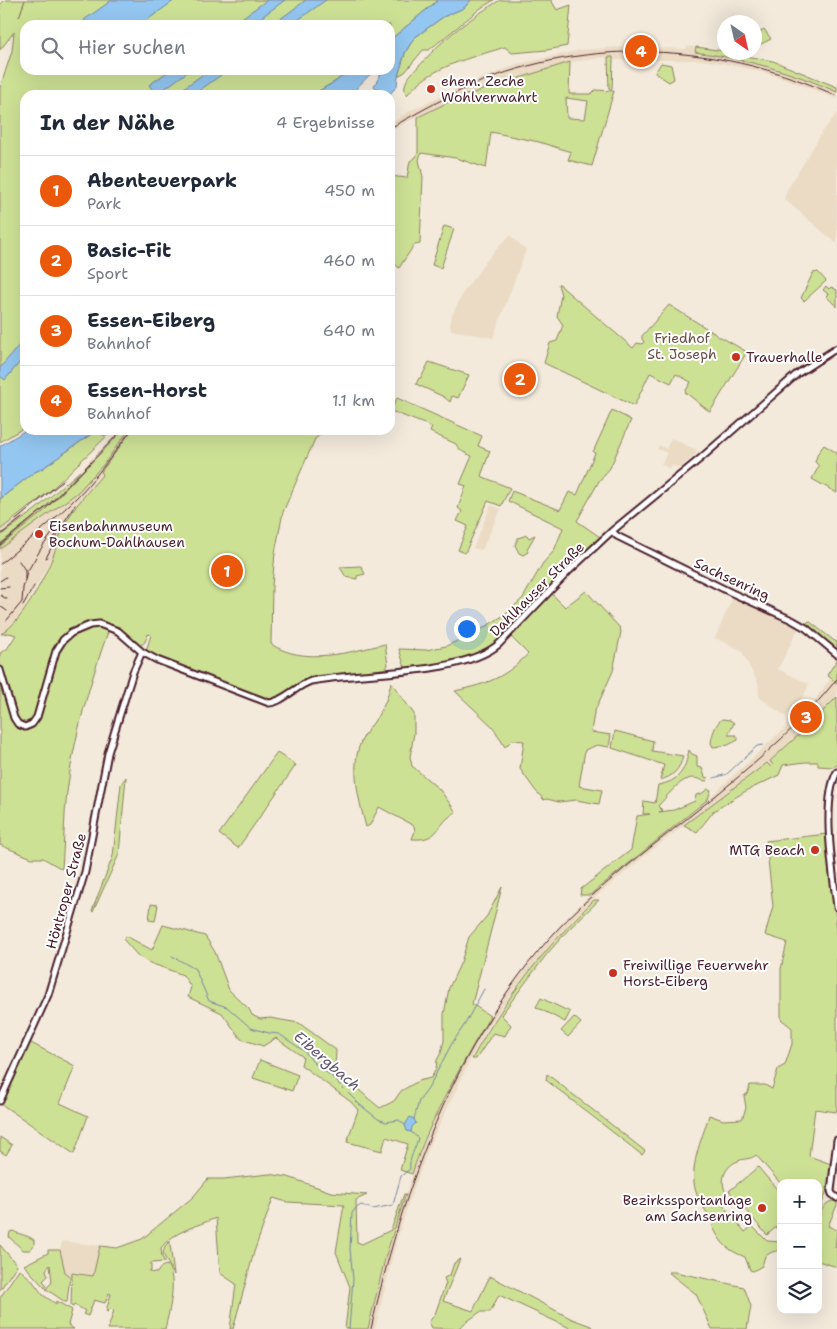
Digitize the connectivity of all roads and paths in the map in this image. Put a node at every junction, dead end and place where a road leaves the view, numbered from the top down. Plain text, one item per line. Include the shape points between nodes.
1 (837, 348) edge
2 (612, 531) junction
3 (142, 652) junction
4 (837, 654) edge
5 (0, 670) edge
6 (837, 772) edge
7 (837, 907) edge
8 (0, 1101) edge
9 (837, 1140) edge
10 (837, 1198) edge

1 - 2 street, Dahlhauser Straße via 797,374
2 - 3 street, Dahlhauser Straße via 499,644 470,660 317,680 269,703
2 - 4 street, Sachsenring via 792,620
3 - 5 street, Dahlhauser Straße via 126,637 100,624 71,634 56,651 36,717 30,726 21,726 14,718
3 - 8 street, Höntroper Straße via 108,753 85,872 48,995
6 - 7 street via 832,785 829,815
9 - 10 street via 831,1192

